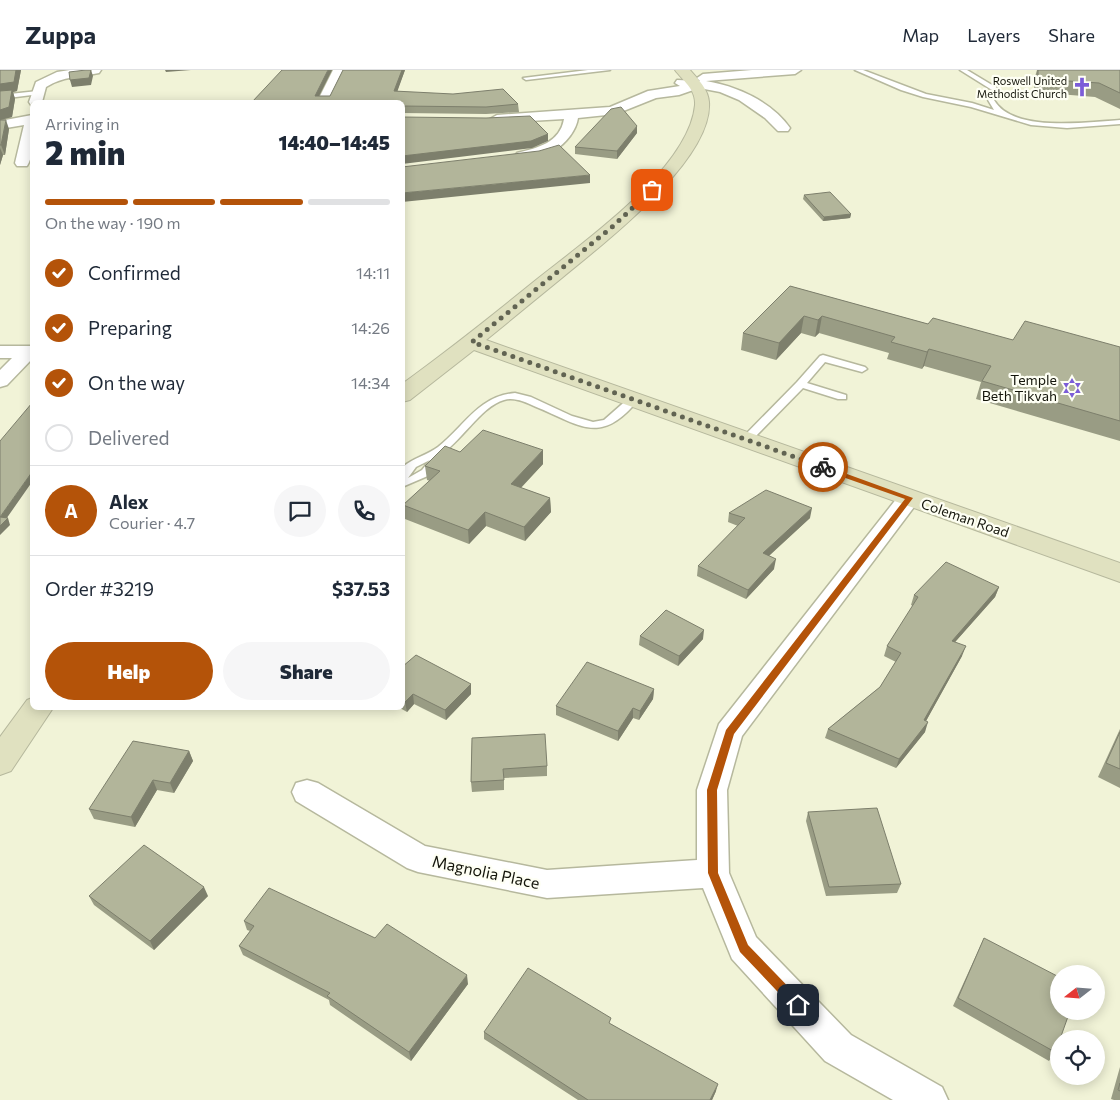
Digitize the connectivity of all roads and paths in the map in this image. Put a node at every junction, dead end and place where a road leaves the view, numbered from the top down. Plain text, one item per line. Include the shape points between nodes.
1 (95, 70) edge
2 (339, 70) edge
3 (607, 70) edge
4 (796, 70) edge
5 (858, 70) edge
6 (963, 70) edge
7 (75, 72) edge
8 (526, 78) dead end
9 (690, 78) edge
10 (0, 97) edge
11 (37, 98) edge
12 (323, 100) edge
13 (572, 115) junction
14 (1007, 116) junction
15 (30, 119) edge
16 (486, 120) edge
17 (1120, 122) edge
18 (0, 125) edge
19 (30, 128) edge
20 (783, 128) dead end
21 (508, 158) edge
22 (22, 163) dead end
23 (472, 342) junction
24 (0, 352) edge
25 (30, 352) edge
26 (30, 353) edge
27 (862, 369) dead end
28 (0, 381) edge
29 (802, 384) junction
30 (405, 393) edge
31 (842, 397) dead end
32 (633, 400) junction
33 (746, 440) junction
34 (439, 452) junction
35 (405, 470) edge
36 (405, 483) edge
37 (909, 498) junction
38 (1120, 573) edge
39 (37, 710) edge
40 (0, 762) edge
41 (307, 792) dead end
42 (713, 873) junction
43 (929, 1100) edge

1 - 7 street
2 - 12 street
3 - 8 lane
4 - 9 street
5 - 14 lane via 918,94
6 - 14 lane via 995,89 991,100
7 - 11 street via 40,85
9 - 13 street via 679,91 646,96 611,111
9 - 20 street via 724,89 763,109
9 - 23 main road via 702,105 694,133 673,166 641,202
10 - 11 lane
13 - 16 street
13 - 21 street via 571,124 554,148
14 - 17 lane via 1031,123 1067,126
15 - 18 street
19 - 22 street
23 - 30 main road
23 - 32 main road, Coleman Road
24 - 25 street
26 - 28 street
27 - 29 lane via 824,358
29 - 31 lane
29 - 33 lane
32 - 33 main road, Coleman Road
32 - 34 lane via 603,424 588,425 515,395 504,396 495,399
33 - 37 main road, Coleman Road
34 - 35 lane via 418,460
34 - 36 lane via 432,468
37 - 38 main road, Coleman Road
37 - 42 street via 729,732 712,790
39 - 40 main road
41 - 42 street, Magnolia Place via 418,858 546,884
42 - 43 street via 744,948 838,1048

